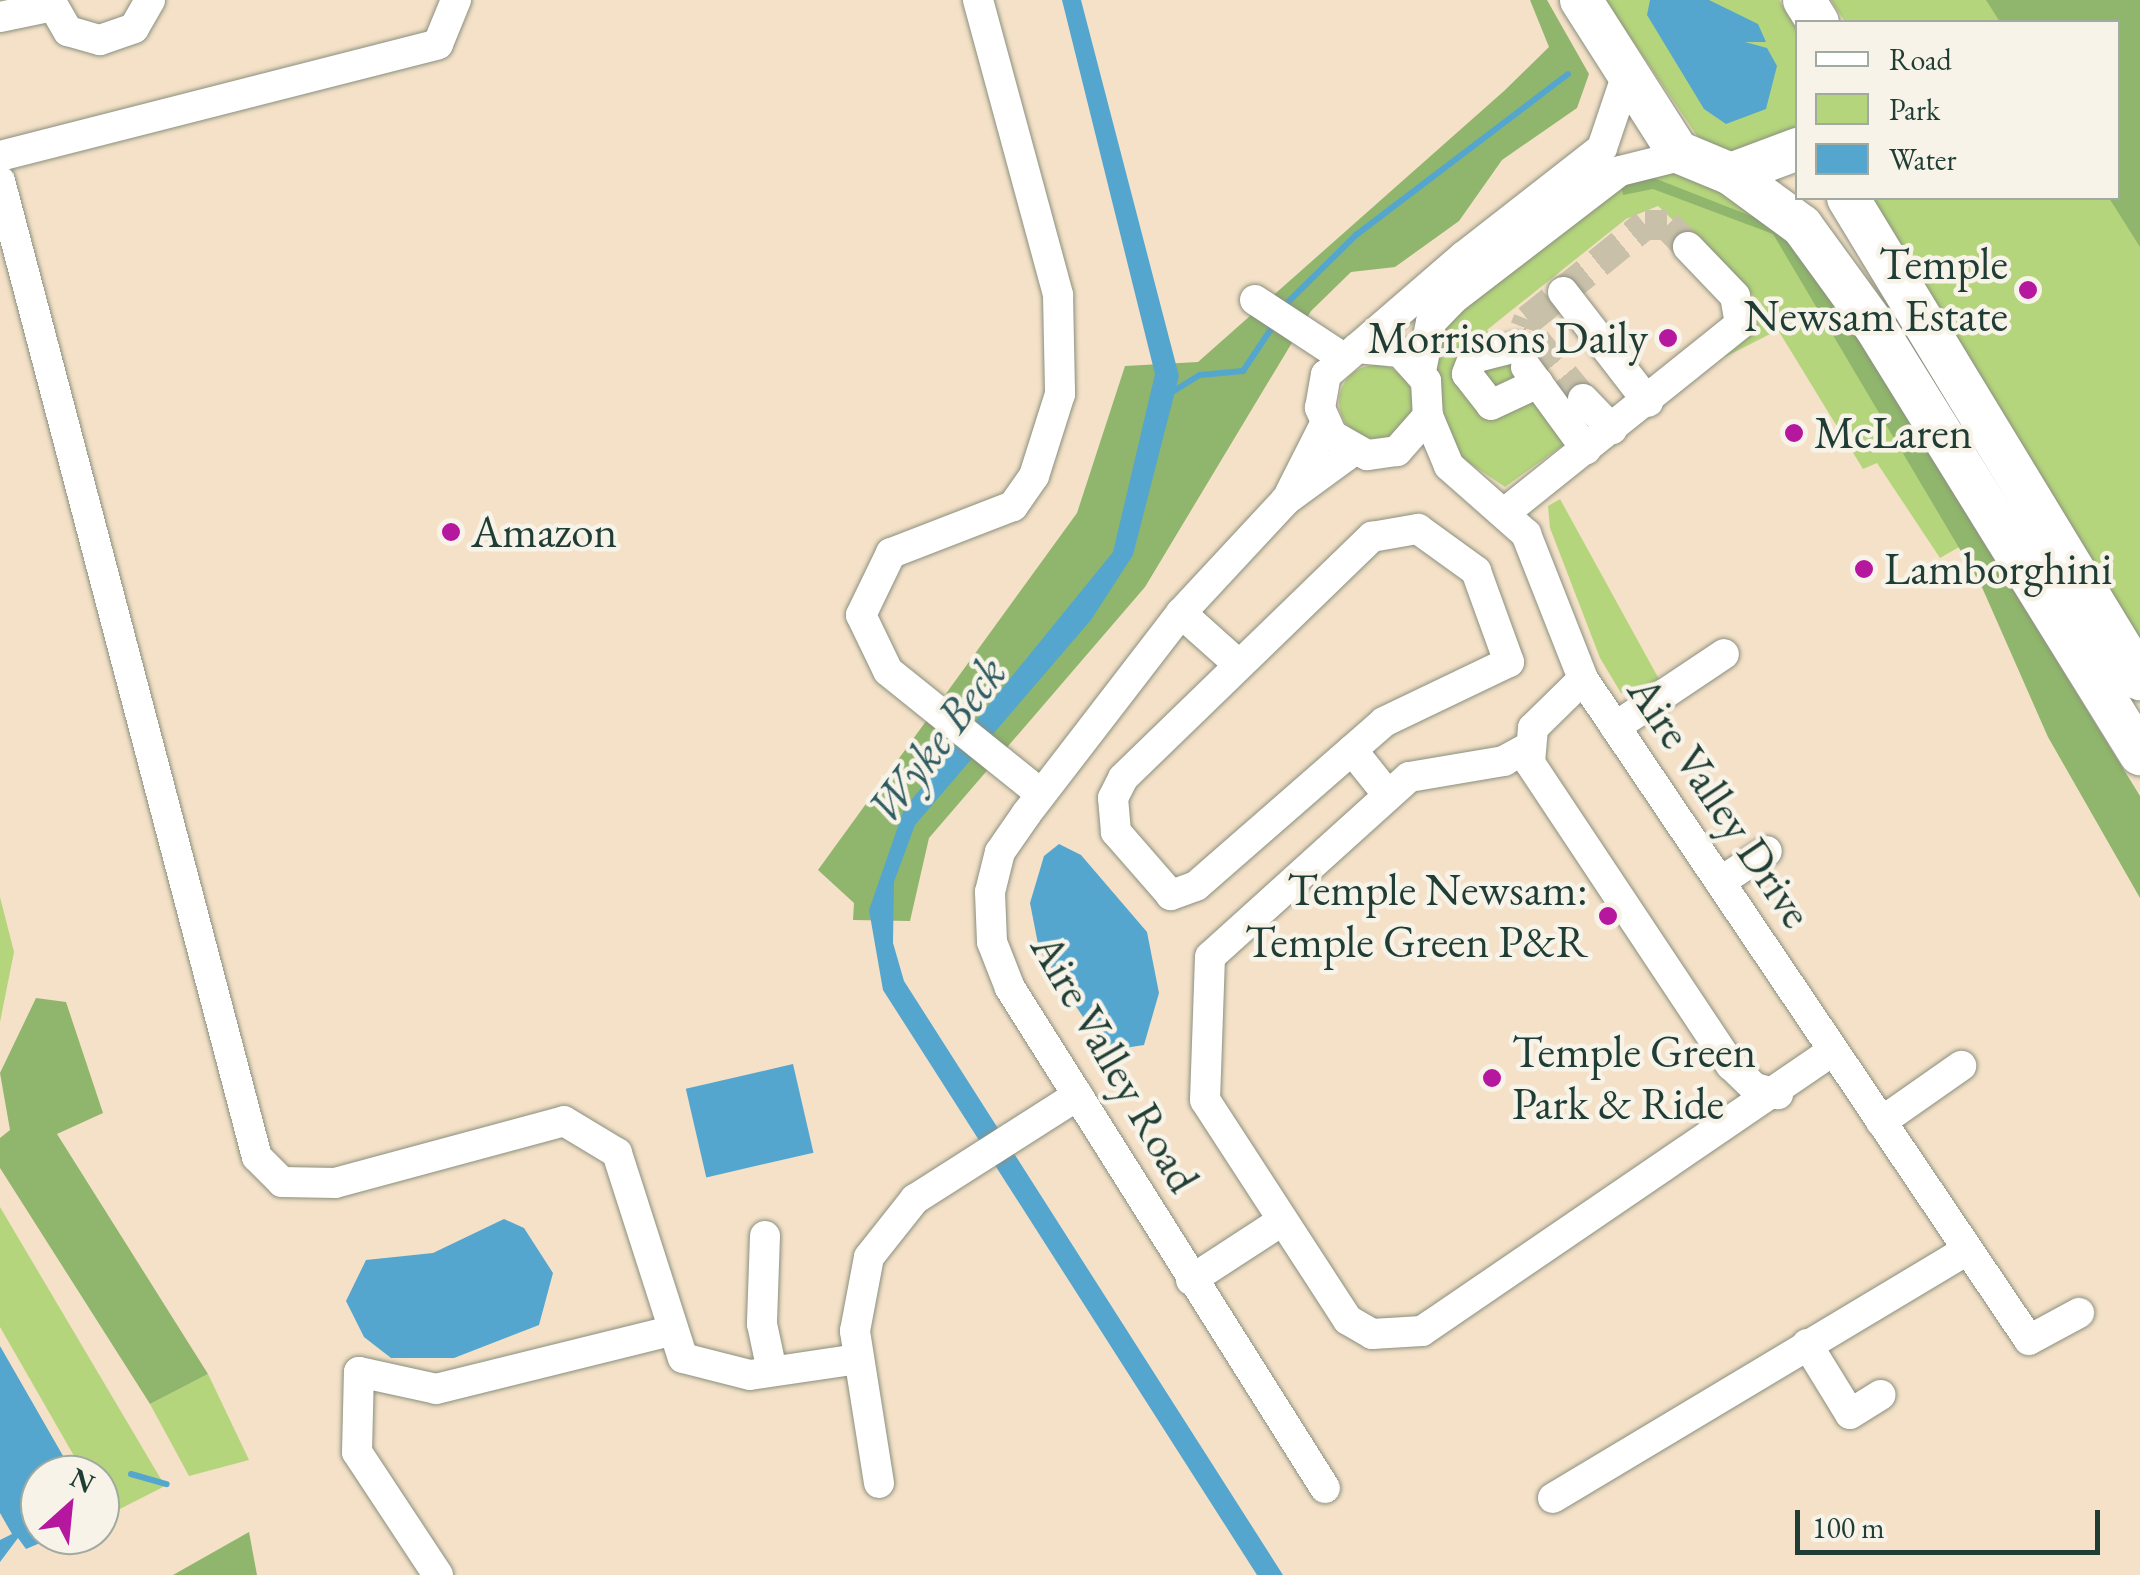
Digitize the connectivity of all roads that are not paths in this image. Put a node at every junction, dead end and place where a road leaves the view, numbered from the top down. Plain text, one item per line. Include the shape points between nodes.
1 (150, 0) edge
2 (456, 0) edge
3 (978, 0) edge
4 (1581, 0) edge
5 (52, 3) edge
6 (0, 17) edge
7 (1627, 74) junction
8 (1795, 149) edge
9 (1684, 155) junction
10 (0, 156) edge
11 (1731, 174) junction
12 (0, 181) edge
13 (1849, 200) edge
14 (1688, 247) tunnel mouth
15 (1563, 292) dead end
16 (1255, 300) dead end
17 (1288, 329) junction
18 (1350, 352) junction
19 (1421, 370) junction
20 (1538, 383) junction
21 (1321, 391) junction
22 (1584, 399) tunnel mouth
23 (1648, 402) junction
24 (1428, 416) junction
25 (1325, 424) junction
26 (1612, 428) junction
27 (1586, 449) junction
28 (1353, 451) junction
29 (1396, 451) junction
30 (1449, 466) junction
31 (1286, 500) junction
32 (1507, 511) junction
33 (1181, 614) junction
34 (1724, 654) dead end
35 (1238, 664) junction
36 (1582, 679) junction
37 (2140, 679) edge
38 (1614, 727) junction
39 (1527, 748) junction
40 (1352, 750) junction
41 (2140, 754) edge
42 (1040, 794) junction
43 (1388, 795) junction
44 (1767, 851) dead end
45 (1720, 882) junction
46 (1833, 1051) junction
47 (1960, 1066) dead end
48 (1078, 1094) junction
49 (1778, 1094) junction
50 (1881, 1122) junction
51 (1282, 1221) junction
52 (766, 1236) dead end
53 (1968, 1250) junction
54 (1191, 1280) junction
55 (2079, 1313) dead end
56 (667, 1332) junction
57 (1807, 1344) junction
58 (860, 1359) junction
59 (772, 1371) junction
60 (1880, 1394) dead end
61 (879, 1483) dead end
62 (1325, 1488) dead end
63 (1553, 1498) dead end
64 (438, 1575) edge

1 - 5 street via 134,28 100,40 68,31
2 - 10 street via 438,44
3 - 42 street via 1058,295 1060,394 1034,476 1013,506 915,540 874,574 866,638 924,702
4 - 7 highway
5 - 6 street
7 - 9 highway
7 - 18 street via 1602,148
8 - 11 highway
9 - 11 highway
9 - 19 street via 1620,171 1452,299 1431,322
11 - 41 highway via 1802,226 1874,324
12 - 56 street via 257,1157 282,1182 335,1183 528,1128 564,1122 594,1133 617,1154
13 - 37 highway
14 - 23 street via 1744,311 1740,324
15 - 23 street
16 - 17 street
17 - 18 street
17 - 21 street
18 - 19 street via 1386,346
18 - 21 street
19 - 24 street
20 - 20 street via 1521,338 1472,358 1467,374 1491,405
20 - 27 street
21 - 25 street
22 - 26 street
23 - 26 street
24 - 29 street
24 - 30 street, Aire Valley Drive
25 - 28 street
25 - 31 street, Aire Valley Road
26 - 27 street
27 - 32 street
28 - 29 street
28 - 31 street, Aire Valley Road
29 - 30 street, Aire Valley Drive
30 - 32 street, Aire Valley Drive
31 - 33 street, Aire Valley Road
32 - 36 street, Aire Valley Drive via 1539,561
33 - 35 street
33 - 42 street, Aire Valley Road
34 - 38 street
35 - 40 street via 1113,798 1116,832 1171,895 1196,886
35 - 40 street via 1372,537 1418,530 1443,546 1476,571 1509,662 1402,710
36 - 38 street, Aire Valley Drive
36 - 39 street via 1542,715
38 - 45 street, Aire Valley Drive
39 - 43 street via 1504,761 1424,769
39 - 49 street via 1560,813 1731,1065 1755,1088
40 - 43 street
42 - 48 street, Aire Valley Road via 1000,852 992,942
43 - 51 street via 1210,956 1205,1100
44 - 45 street
45 - 46 street, Aire Valley Drive
46 - 49 street
46 - 50 street, Aire Valley Drive
47 - 50 street
48 - 54 street, Aire Valley Road
48 - 58 street via 946,1177 886,1225 857,1290
49 - 51 street via 1422,1332 1372,1334 1348,1320
50 - 53 street, Aire Valley Drive
51 - 54 street
52 - 59 street via 762,1324
53 - 55 street, Aire Valley Drive via 2028,1340
53 - 57 street
54 - 62 street, Aire Valley Road
56 - 59 street via 682,1358 710,1370
56 - 64 street via 436,1389 359,1372 356,1452
57 - 60 street via 1850,1414
57 - 63 street
58 - 59 street
58 - 61 street

